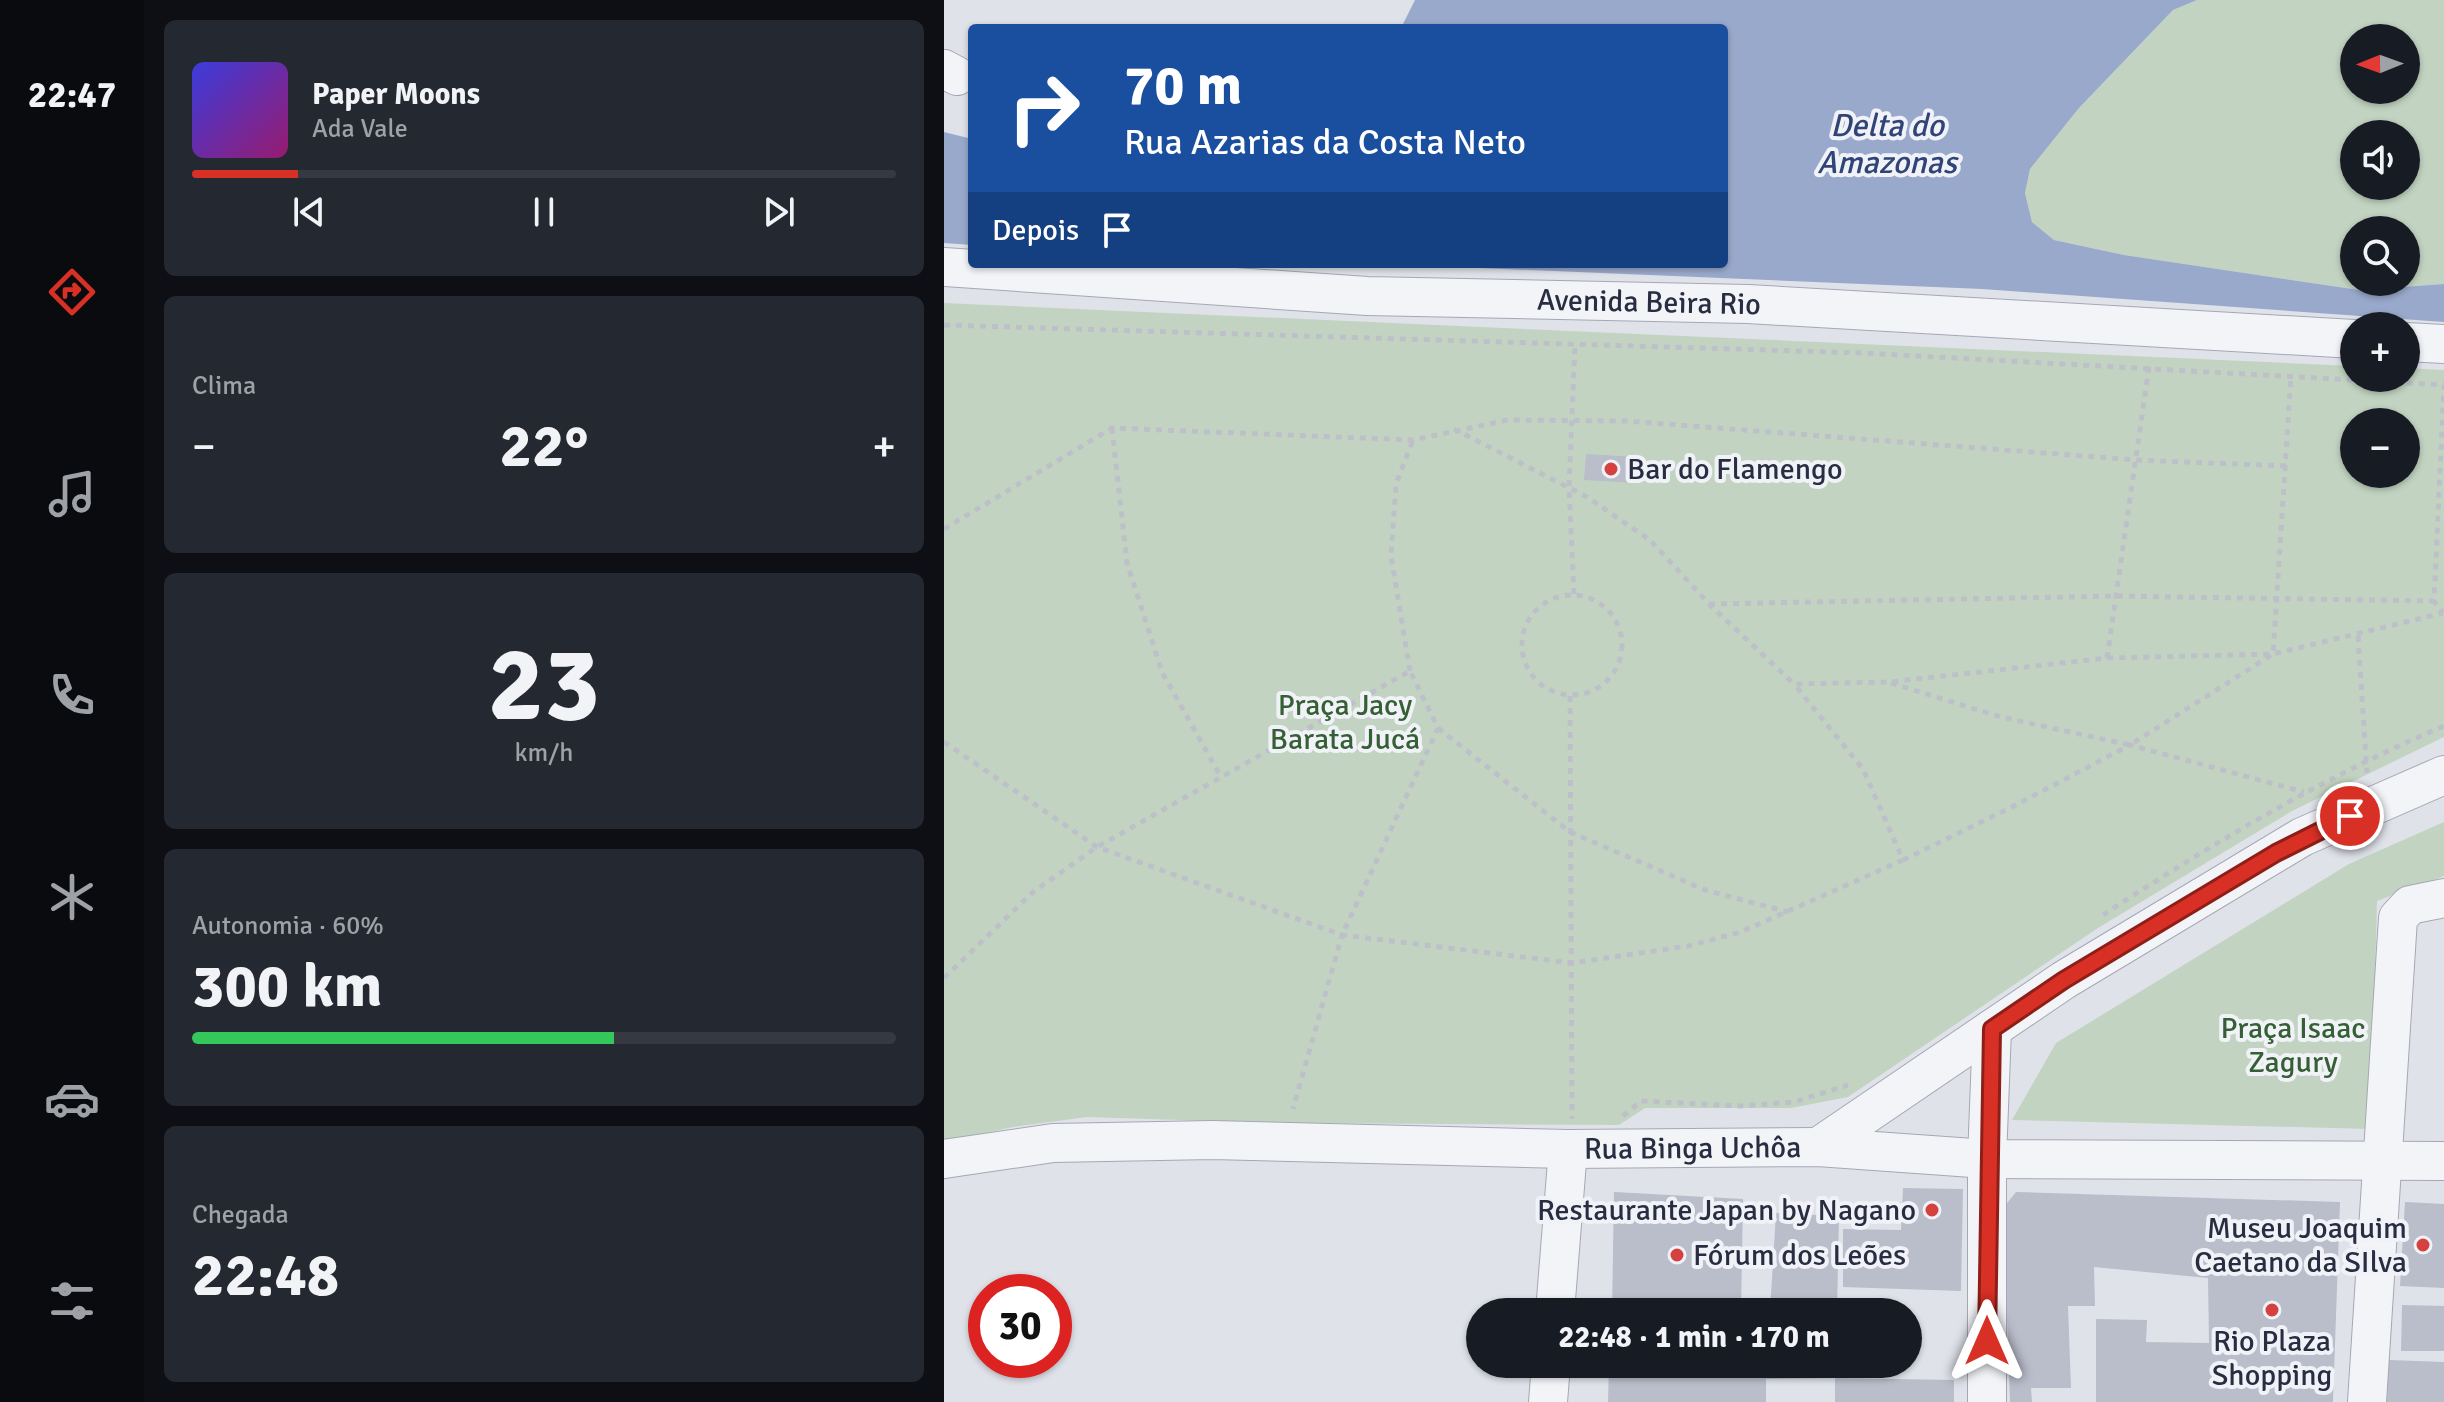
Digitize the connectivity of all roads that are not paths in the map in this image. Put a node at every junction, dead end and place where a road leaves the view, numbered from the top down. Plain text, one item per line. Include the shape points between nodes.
1 (944, 267) edge
2 (2340, 338) edge
3 (2420, 343) edge
4 (2444, 344) edge
5 (2444, 775) edge
6 (2444, 898) edge
7 (1992, 1029) junction
8 (1570, 1126) junction
9 (1818, 1147) junction
10 (944, 1159) edge
11 (1987, 1159) junction
12 (2380, 1159) junction
13 (2444, 1161) edge
14 (1556, 1298) edge
15 (1550, 1378) edge
16 (1548, 1402) edge
17 (1987, 1402) edge
18 (2367, 1402) edge

1 - 2 street, Avenida Beira Rio via 1367,296 1748,304
3 - 4 street
5 - 7 street via 2302,837
6 - 12 street via 2410,905 2398,918
7 - 9 street
7 - 11 street
8 - 9 street, Rua Binga Uchôa
8 - 10 street, Rua Binga Uchôa via 1053,1143
8 - 14 street
9 - 11 street, Rua Binga Uchôa
11 - 12 street, Rua Binga Uchôa
11 - 17 street
12 - 13 street, Rua Binga Uchôa
12 - 18 street
15 - 16 street

